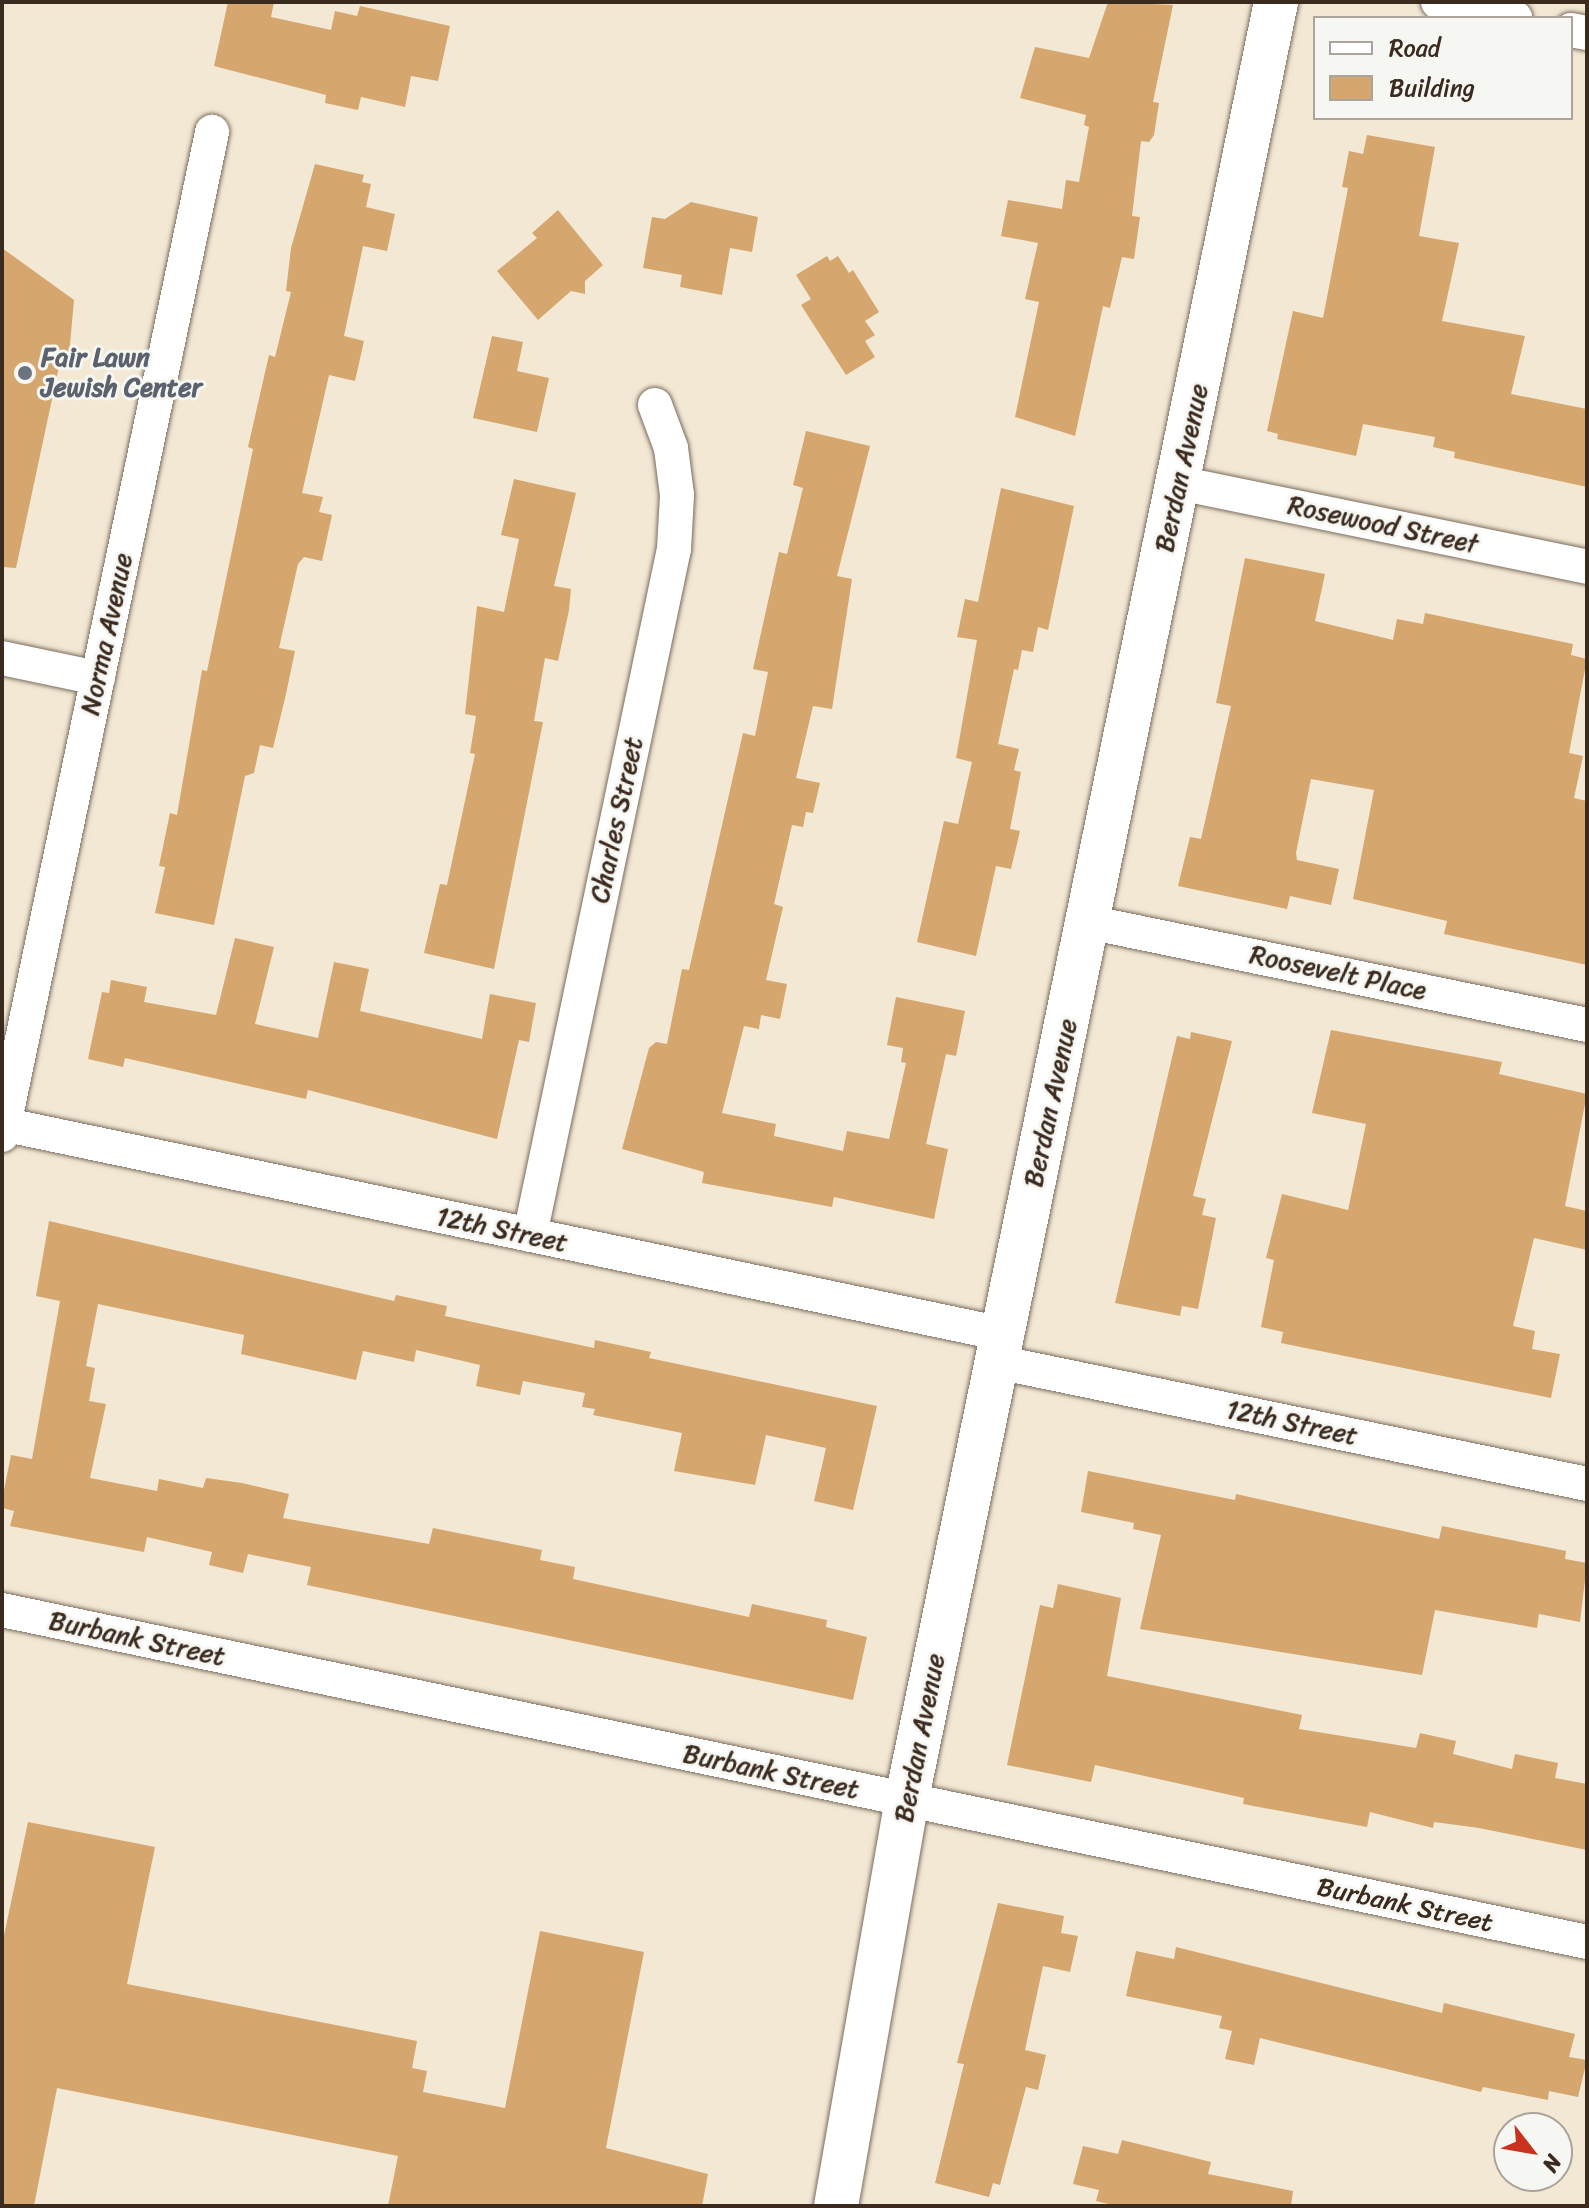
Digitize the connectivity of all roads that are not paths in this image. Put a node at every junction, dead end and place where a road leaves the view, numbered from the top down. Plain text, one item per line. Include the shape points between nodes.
1 (1276, 2) edge
2 (1438, 2) edge
3 (1505, 16) edge
4 (212, 132) dead end
5 (655, 405) dead end
6 (1179, 483) junction
7 (1587, 567) edge
8 (2, 658) edge
9 (98, 678) junction
10 (1088, 922) junction
11 (1587, 1025) edge
12 (3, 1128) edge
13 (530, 1235) junction
14 (1000, 1348) junction
15 (1587, 1484) edge
16 (2, 1610) edge
17 (906, 1803) junction
18 (1587, 1942) edge
19 (836, 2206) edge

1 - 6 street, Berdan Avenue
2 - 3 street
4 - 9 street, Norma Avenue
5 - 13 street, Charles Street via 671,448 677,495 674,549
6 - 7 street, Rosewood Street
6 - 10 street, Berdan Avenue
8 - 9 street
9 - 12 street, Norma Avenue
10 - 11 street, Roosevelt Place
10 - 14 street, Berdan Avenue
12 - 13 street, 12th Street
13 - 14 street, 12th Street
14 - 15 street, 12th Street
14 - 17 street, Berdan Avenue
16 - 17 street, Burbank Street
17 - 18 street, Burbank Street
17 - 19 street, Berdan Avenue

